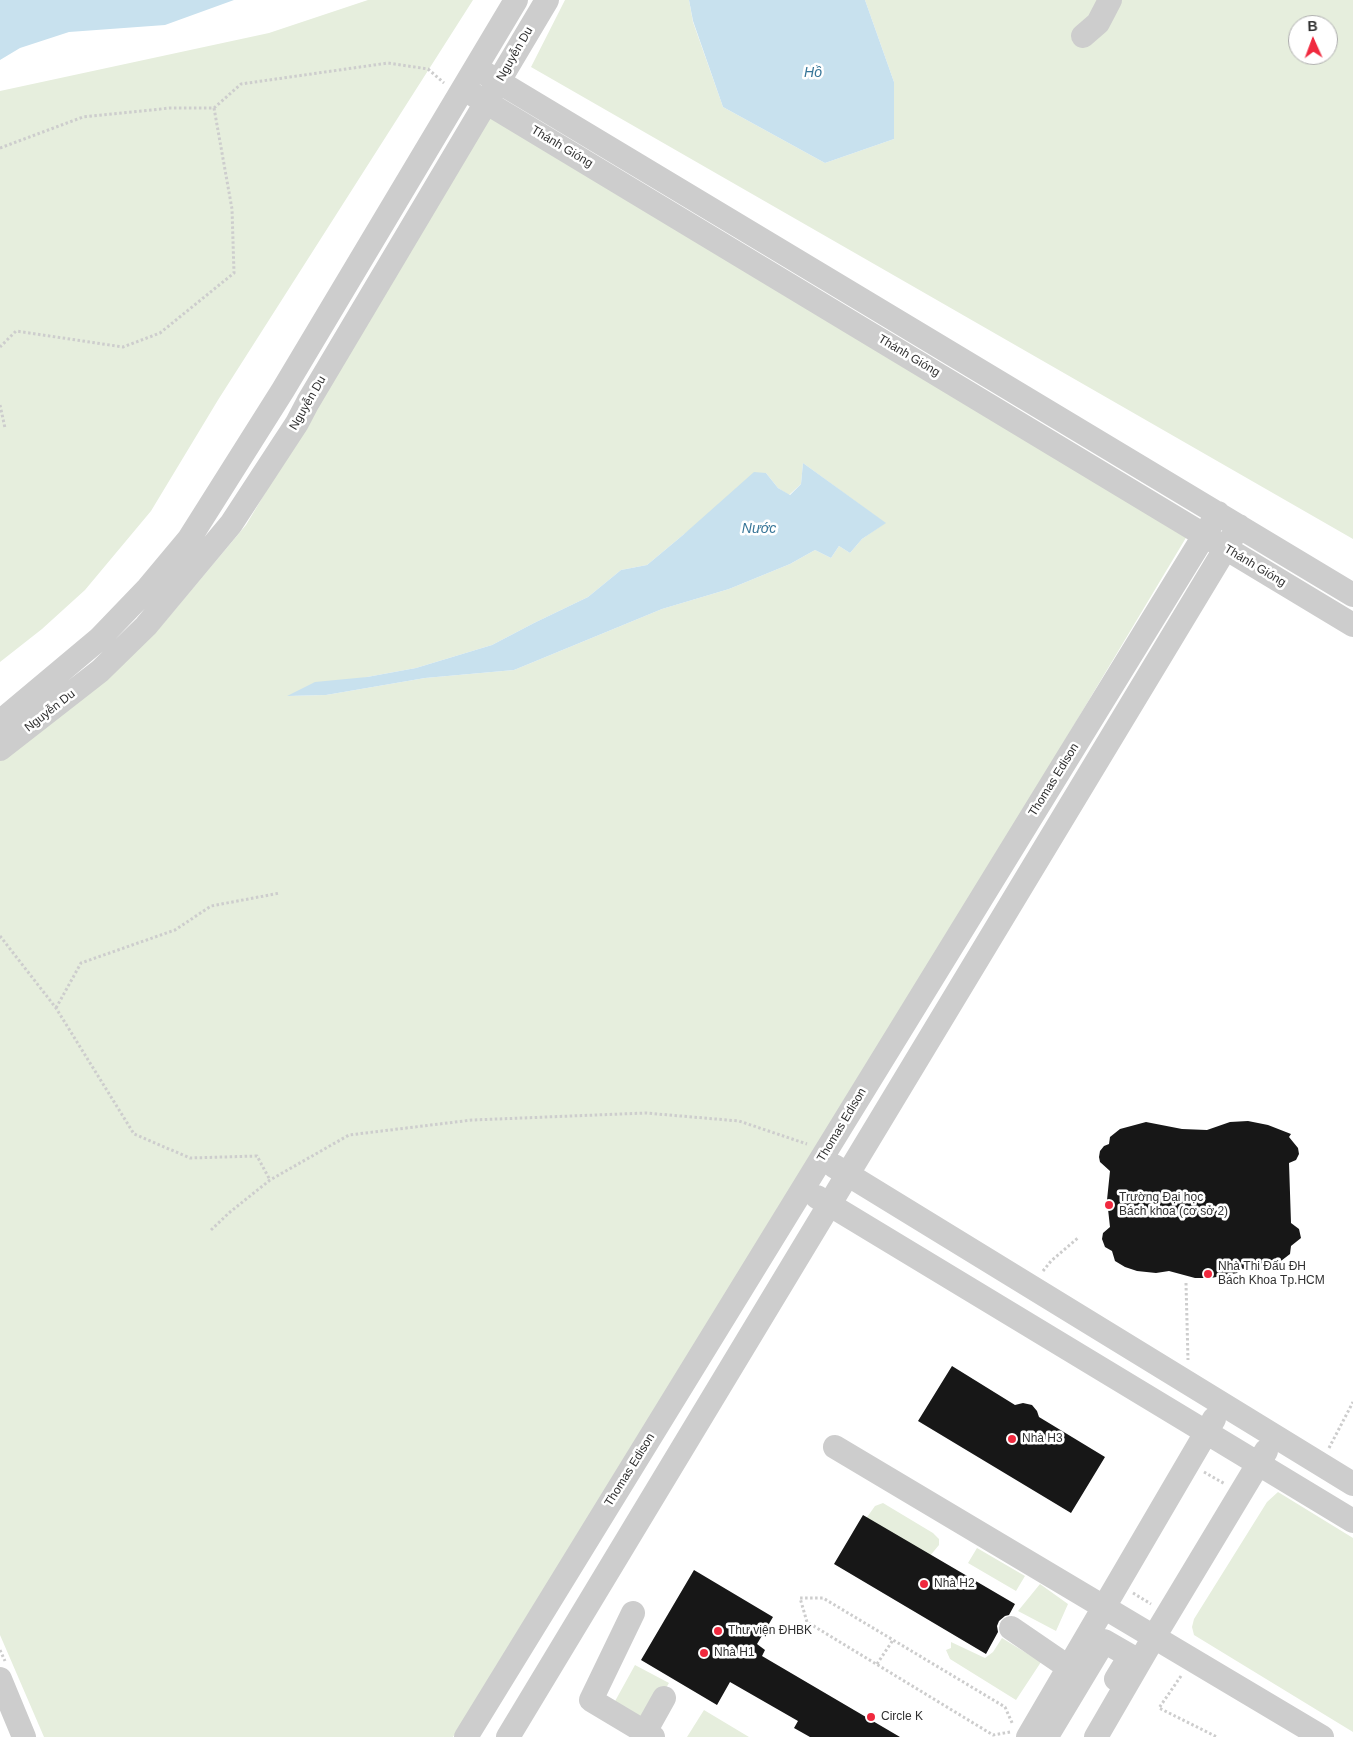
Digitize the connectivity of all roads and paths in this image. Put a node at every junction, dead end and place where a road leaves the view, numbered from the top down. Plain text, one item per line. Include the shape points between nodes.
1 (516, 0) edge
2 (547, 0) edge
3 (1110, 0) edge
4 (1083, 36) dead end
5 (476, 68) junction
6 (499, 82) junction
7 (462, 92) junction
8 (487, 102) junction
9 (214, 108) junction
10 (0, 148) edge
11 (825, 277) junction
12 (812, 298) junction
13 (0, 346) edge
14 (283, 390) junction
15 (308, 402) junction
16 (0, 406) edge
17 (5, 428) dead end
18 (1218, 513) junction
19 (1239, 526) junction
20 (1205, 535) junction
21 (1226, 548) junction
22 (1353, 594) edge
23 (1353, 624) edge
24 (0, 722) edge
25 (0, 749) edge
26 (280, 893) dead end
27 (0, 936) edge
28 (56, 1008) junction
29 (824, 1154) junction
30 (848, 1174) junction
31 (270, 1180) junction
32 (802, 1189) junction
33 (830, 1204) junction
34 (211, 1230) dead end
35 (1079, 1237) dead end
36 (1025, 1283) junction
37 (1186, 1283) dead end
38 (1000, 1307) junction
39 (1189, 1384) junction
40 (1353, 1402) edge
41 (1223, 1404) junction
42 (1206, 1432) junction
43 (1275, 1436) junction
44 (835, 1447) dead end
45 (1258, 1463) junction
46 (1320, 1464) junction
47 (1199, 1480) dead end
48 (1353, 1484) edge
49 (1231, 1487) dead end
50 (1353, 1521) edge
51 (1136, 1584) dead end
52 (1104, 1607) junction
53 (1158, 1608) dead end
54 (633, 1613) dead end
55 (1011, 1628) dead end
56 (1154, 1636) junction
57 (893, 1640) junction
58 (1193, 1660) junction
59 (877, 1664) junction
60 (1068, 1668) junction
61 (0, 1679) edge
62 (664, 1698) dead end
63 (649, 1735) edge
64 (24, 1737) edge
65 (466, 1737) edge
66 (508, 1737) edge
67 (1028, 1737) edge
68 (1046, 1737) edge
69 (1082, 1737) edge
70 (1096, 1737) edge
71 (1217, 1737) edge
72 (1322, 1737) edge

1 - 5 street, Nguyễn Du
2 - 6 street, Nguyễn Du
3 - 4 street via 1098,23
5 - 6 street, Thánh Gióng
5 - 7 street, Nguyễn Du
6 - 8 street, Nguyễn Du
6 - 11 street, Thánh Gióng
7 - 8 street, Thánh Gióng
7 - 9 path via 428,69 388,63 241,84
7 - 14 street, Nguyễn Du
8 - 12 street, Thánh Gióng
8 - 15 street, Nguyễn Du
9 - 10 path via 170,108 83,117
9 - 13 path via 232,209 234,273 160,333 123,347 16,331
11 - 12 street
11 - 18 street, Thánh Gióng
12 - 20 street, Thánh Gióng
14 - 15 street
14 - 24 street, Nguyễn Du via 170,564 99,639
15 - 25 street, Nguyễn Du via 231,524 146,626 100,671
16 - 17 path
18 - 19 street, Thánh Gióng
18 - 20 street, Thomas Edison
19 - 21 street
19 - 22 street, Thánh Gióng
20 - 21 street, Thánh Gióng
20 - 29 street, Thomas Edison
21 - 23 street, Thánh Gióng
21 - 30 street
26 - 28 path via 211,906 175,930 82,963
27 - 28 path
28 - 31 path via 134,1134 190,1158 257,1156
29 - 30 street
29 - 31 path via 739,1121 656,1114 472,1120 349,1135
29 - 32 street, Thomas Edison
30 - 33 street
30 - 36 street
31 - 34 path
32 - 33 street
32 - 65 street, Thomas Edison
33 - 38 street
33 - 66 street
35 - 36 path
36 - 38 street
36 - 39 street
37 - 39 path
38 - 42 street
39 - 41 street
40 - 46 path
41 - 42 street
41 - 43 street
42 - 45 street
42 - 52 street
43 - 45 street
43 - 46 street
44 - 52 street
45 - 50 street
45 - 56 street
46 - 48 street
47 - 49 path via 1204,1472
51 - 53 path via 1131,1592
52 - 56 street
52 - 60 street
54 - 63 street via 591,1700
55 - 60 street
56 - 58 street
56 - 70 street
57 - 59 path
57 - 59 path via 824,1598 800,1598 807,1622
57 - 59 path via 1005,1707 1015,1731 994,1735
58 - 71 path via 1159,1708
58 - 72 street
60 - 67 street
61 - 64 street
62 - 63 street
68 - 69 street via 1104,1641 1130,1656

